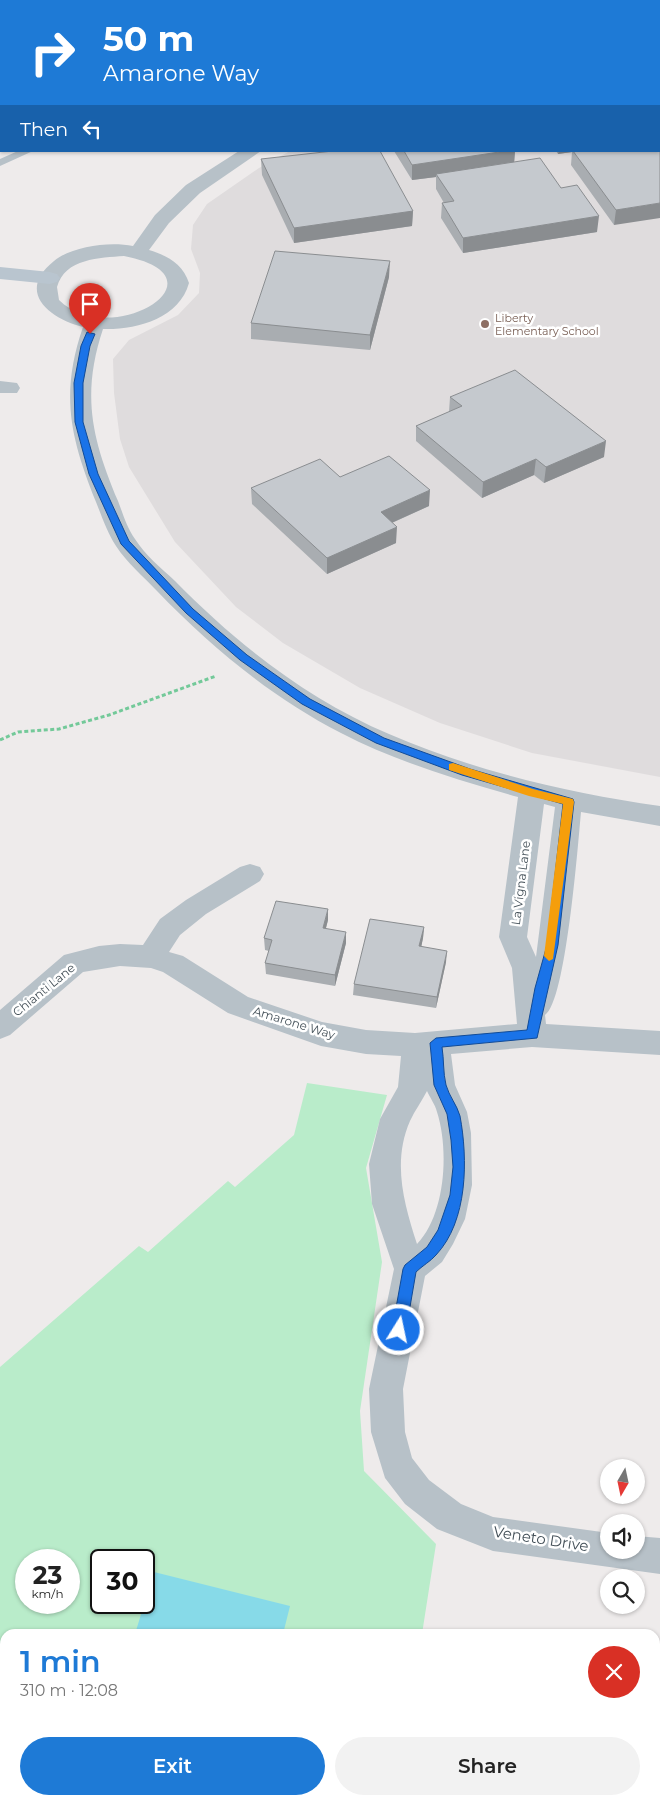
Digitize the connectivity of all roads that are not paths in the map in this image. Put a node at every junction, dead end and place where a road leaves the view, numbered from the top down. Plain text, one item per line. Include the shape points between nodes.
1 (26, 152) edge
2 (250, 152) edge
3 (0, 163) edge
4 (138, 252) junction
5 (0, 273) edge
6 (50, 278) junction
7 (95, 322) junction
8 (532, 793) junction
9 (569, 802) junction
10 (660, 816) edge
11 (250, 874) dead end
12 (151, 957) junction
13 (0, 1027) edge
14 (532, 1035) junction
15 (660, 1043) edge
16 (426, 1044) junction
17 (410, 1269) junction
18 (600, 1549) edge
19 (645, 1554) edge
20 (660, 1556) edge

1 - 3 lane
2 - 4 street via 194,189 162,219
4 - 6 street via 96,252 75,258
4 - 7 street via 161,260 172,268 178,280 173,299 160,310 131,321
5 - 6 street
6 - 7 street via 47,296 56,308 68,316
7 - 8 street via 85,346 78,383 79,422 94,474 125,542 190,611 243,657 306,702 380,741
8 - 9 street
8 - 14 street, La Vigna Lane via 514,937 526,968
9 - 10 street
9 - 14 street via 552,945
11 - 12 street via 170,927
12 - 13 street, Chianti Lane via 113,956 74,963
12 - 16 street, Amarone Way via 173,964 238,1005 321,1034 366,1042
14 - 15 street, Amarone Way
14 - 16 street, Amarone Way
16 - 17 street via 413,1089 395,1119 384,1164 388,1204
16 - 17 street via 453,1114 459,1167 456,1195 444,1232 432,1251
17 - 18 street, Veneto Drive via 386,1389 388,1432 397,1466 417,1492 449,1517 493,1534
19 - 20 street, Veneto Drive

